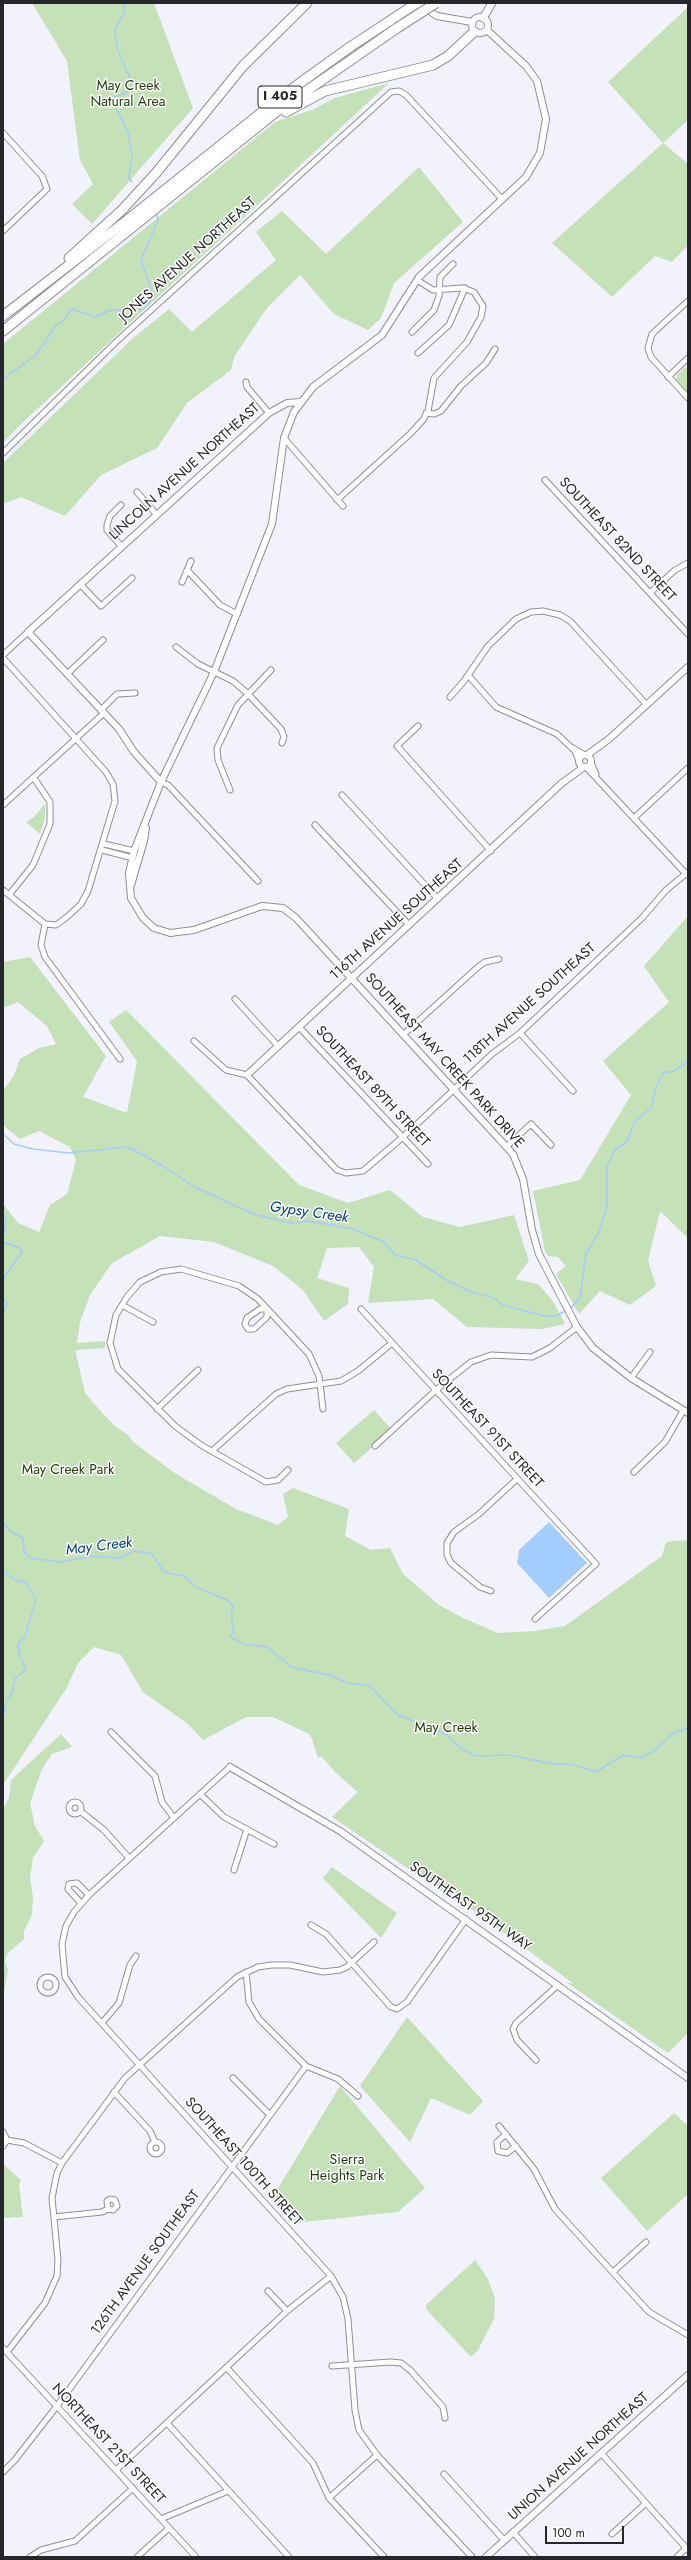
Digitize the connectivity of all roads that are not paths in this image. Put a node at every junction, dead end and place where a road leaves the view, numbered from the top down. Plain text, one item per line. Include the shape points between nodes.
1 (307, 3) edge
2 (417, 3) edge
3 (436, 3) edge
4 (492, 3) edge
5 (483, 18) junction
6 (472, 22) junction
7 (487, 30) junction
8 (474, 32) junction
9 (3, 134) edge
10 (214, 162) junction
11 (178, 185) junction
12 (502, 200) junction
13 (129, 225) junction
14 (3, 231) edge
15 (453, 264) dead end
16 (417, 280) junction
17 (465, 288) junction
18 (440, 290) junction
19 (32, 294) junction
20 (688, 301) edge
21 (3, 316) edge
22 (3, 332) edge
23 (412, 332) dead end
24 (495, 349) dead end
25 (418, 353) dead end
26 (688, 358) edge
27 (668, 377) junction
28 (246, 382) dead end
29 (688, 398) edge
30 (300, 402) junction
31 (269, 413) junction
32 (426, 413) junction
33 (284, 438) junction
34 (3, 453) edge
35 (545, 480) dead end
36 (136, 492) dead end
37 (337, 500) junction
38 (121, 505) dead end
39 (343, 506) dead end
40 (156, 514) junction
41 (120, 546) junction
42 (192, 561) dead end
43 (688, 563) edge
44 (187, 570) junction
45 (132, 578) dead end
46 (182, 582) dead end
47 (80, 584) junction
48 (650, 593) junction
49 (238, 614) junction
50 (28, 632) junction
51 (688, 634) edge
52 (103, 640) dead end
53 (176, 647) dead end
54 (3, 655) edge
55 (3, 658) edge
56 (688, 667) edge
57 (271, 670) dead end
58 (214, 672) junction
59 (67, 674) junction
60 (468, 675) junction
61 (134, 692) dead end
62 (247, 693) junction
63 (450, 697) dead end
64 (646, 704) junction
65 (103, 712) junction
66 (418, 726) dead end
67 (77, 738) junction
68 (609, 739) junction
69 (282, 743) dead end
70 (569, 745) junction
71 (586, 755) junction
72 (585, 763) junction
73 (688, 768) edge
74 (34, 778) junction
75 (161, 782) junction
76 (230, 790) dead end
77 (342, 795) dead end
78 (3, 805) edge
79 (634, 818) junction
80 (146, 824) junction
81 (315, 825) dead end
82 (104, 844) junction
83 (102, 850) junction
84 (134, 850) junction
85 (491, 851) junction
86 (132, 858) junction
87 (687, 874) edge
88 (258, 881) dead end
89 (130, 887) junction
90 (3, 890) edge
91 (9, 895) junction
92 (438, 899) junction
93 (45, 924) junction
94 (409, 925) junction
95 (499, 959) dead end
96 (352, 977) junction
97 (235, 999) dead end
98 (299, 1027) junction
99 (520, 1033) junction
100 (404, 1034) junction
101 (194, 1041) dead end
102 (278, 1046) junction
103 (120, 1059) dead end
104 (247, 1075) junction
105 (455, 1090) junction
106 (573, 1091) dead end
107 (403, 1137) junction
108 (551, 1145) dead end
109 (507, 1146) junction
110 (428, 1164) dead end
111 (122, 1305) junction
112 (361, 1309) dead end
113 (267, 1310) junction
114 (153, 1322) dead end
115 (577, 1327) junction
116 (392, 1343) junction
117 (650, 1352) dead end
118 (198, 1370) dead end
119 (631, 1378) junction
120 (320, 1385) junction
121 (436, 1390) junction
122 (157, 1409) junction
123 (323, 1409) dead end
124 (686, 1412) edge
125 (375, 1446) dead end
126 (212, 1451) junction
127 (288, 1470) dead end
128 (634, 1472) dead end
129 (517, 1479) junction
130 (491, 1591) dead end
131 (535, 1619) dead end
132 (111, 1732) dead end
133 (230, 1767) joint
134 (200, 1794) junction
135 (80, 1811) dead end
136 (174, 1818) junction
137 (247, 1829) junction
138 (274, 1844) dead end
139 (129, 1858) junction
140 (234, 1870) dead end
141 (89, 1895) junction
142 (81, 1903) junction
143 (466, 1919) junction
144 (312, 1925) dead end
145 (374, 1942) dead end
146 (136, 1956) dead end
147 (352, 1963) junction
148 (246, 1972) junction
149 (66, 1979) junction
150 (56, 1983) dead end
151 (558, 1984) junction
152 (102, 2024) junction
153 (536, 2060) dead end
154 (139, 2064) junction
155 (306, 2066) junction
156 (233, 2078) dead end
157 (688, 2078) edge
158 (114, 2092) junction
159 (358, 2096) dead end
160 (269, 2114) junction
161 (499, 2126) dead end
162 (3, 2132) edge
163 (506, 2134) junction
164 (7, 2140) junction
165 (155, 2142) dead end
166 (3, 2146) edge
167 (516, 2146) junction
168 (62, 2163) junction
169 (231, 2167) junction
170 (108, 2209) dead end
171 (54, 2217) junction
172 (646, 2242) dead end
173 (613, 2272) junction
174 (331, 2276) junction
175 (268, 2291) dead end
176 (287, 2311) junction
177 (688, 2335) edge
178 (5, 2350) edge
179 (351, 2365) junction
180 (332, 2366) dead end
181 (227, 2368) junction
182 (688, 2375) edge
183 (57, 2406) junction
184 (445, 2418) dead end
185 (167, 2423) junction
186 (601, 2453) junction
187 (377, 2455) junction
188 (4, 2469) edge
189 (116, 2470) junction
190 (444, 2474) dead end
191 (132, 2488) junction
192 (228, 2491) junction
193 (329, 2498) junction
194 (646, 2503) junction
195 (161, 2519) junction
196 (169, 2528) junction
197 (513, 2532) junction
198 (612, 2534) dead end
199 (504, 2540) junction
200 (687, 2549) edge
201 (30, 2557) edge
202 (137, 2557) edge
203 (196, 2557) edge
204 (289, 2557) edge
205 (384, 2557) edge
206 (472, 2557) edge
207 (486, 2557) edge
208 (535, 2557) edge
209 (676, 2557) edge

1 - 19 highway via 243,66 156,173 122,210
2 - 6 street via 437,16
2 - 11 highway, I 405 via 282,96
3 - 10 highway, I 405, bridge via 301,94
4 - 5 main road
5 - 6 street via 478,17
5 - 7 street via 488,24
6 - 8 street
7 - 8 street via 483,34
7 - 12 street via 532,74 541,91 546,119 544,142 536,161 526,176
8 - 10 highway via 448,56 433,65 348,84 303,101
9 - 14 street via 42,176 47,186 44,193
10 - 11 highway, I 405
11 - 13 highway, I 405
12 - 16 street
12 - 34 street, JONES AVENUE NORTHEAST via 406,95 395,92 385,97 116,342
13 - 19 highway, I 405
13 - 22 highway, I 405
15 - 18 street via 440,276
16 - 18 street via 433,290
16 - 30 street via 382,335 313,387
17 - 18 street
17 - 25 street via 449,325
17 - 32 street via 479,296 484,310 468,342 434,378
18 - 23 street via 434,310
19 - 21 highway, I 405
20 - 27 street via 652,334 648,348 651,357
24 - 32 street via 486,363 461,386 441,411 434,414
26 - 27 street
27 - 29 street
28 - 31 street via 247,387
30 - 31 street, LINCOLN AVENUE NORTHEAST via 287,403
30 - 33 street
31 - 40 street, LINCOLN AVENUE NORTHEAST
32 - 37 street via 410,434
33 - 37 street
33 - 49 street via 274,517
35 - 48 street, SOUTHEAST 82ND STREET
36 - 40 street
37 - 39 street
38 - 41 street via 110,516 107,525 107,530
40 - 41 street, LINCOLN AVENUE NORTHEAST
41 - 47 street, LINCOLN AVENUE NORTHEAST
42 - 44 street
43 - 48 street via 675,570
44 - 46 street
44 - 49 street via 220,606
45 - 47 street via 101,606
47 - 50 street, LINCOLN AVENUE NORTHEAST
48 - 51 street, SOUTHEAST 82ND STREET
49 - 58 street
50 - 54 street, LINCOLN AVENUE NORTHEAST
50 - 59 street
52 - 59 street
53 - 58 street via 198,664
55 - 67 street
56 - 64 street, 116TH AVENUE SOUTHEAST
57 - 62 street
58 - 62 street via 232,681
58 - 75 street
59 - 65 street
60 - 63 street
60 - 64 street via 488,646 516,619 531,612 543,611 560,615 570,621
60 - 70 street via 500,710 557,734
61 - 65 street via 117,694
62 - 69 street via 281,729 284,737
62 - 76 street via 217,748 218,760
64 - 68 street, 116TH AVENUE SOUTHEAST
65 - 67 street
65 - 75 street
66 - 85 street via 397,746
67 - 74 street
67 - 82 street via 113,784 114,809
68 - 71 street, 116TH AVENUE SOUTHEAST
68 - 72 street, 116TH AVENUE SOUTHEAST
70 - 71 street
70 - 72 street
71 - 72 street
71 - 72 street, 116TH AVENUE SOUTHEAST via 580,757
72 - 79 street
72 - 85 street, 116TH AVENUE SOUTHEAST
73 - 79 street
74 - 78 street
74 - 91 street via 50,802 50,824 33,865
75 - 80 street
75 - 88 street via 168,785
77 - 92 street
79 - 87 street
80 - 84 street, SOUTHEAST MAY CREEK PARK DRIVE
80 - 89 street via 144,841
81 - 94 street
82 - 83 street
82 - 84 street
83 - 86 street
83 - 93 street via 81,904 56,925
84 - 86 street, SOUTHEAST MAY CREEK PARK DRIVE
85 - 92 street, 116TH AVENUE SOUTHEAST
86 - 89 street, SOUTHEAST MAY CREEK PARK DRIVE
87 - 99 street, 118TH AVENUE SOUTHEAST via 666,890 642,918
89 - 96 street, SOUTHEAST MAY CREEK PARK DRIVE via 138,912 148,924 170,933 194,930 262,906 283,908 302,923
90 - 91 street
91 - 93 street
92 - 94 street, 116TH AVENUE SOUTHEAST
93 - 103 street via 41,938 42,952
94 - 96 street, 116TH AVENUE SOUTHEAST
95 - 100 street via 485,962 478,967
96 - 98 street, 116TH AVENUE SOUTHEAST
96 - 100 street, SOUTHEAST MAY CREEK PARK DRIVE
97 - 102 street
98 - 102 street, 116TH AVENUE SOUTHEAST
98 - 107 street, SOUTHEAST 89TH STREET
99 - 105 street, 118TH AVENUE SOUTHEAST via 492,1054
99 - 106 street
100 - 105 street, SOUTHEAST MAY CREEK PARK DRIVE
101 - 104 street via 226,1070
102 - 104 street, 116TH AVENUE SOUTHEAST
104 - 107 street, 118TH AVENUE SOUTHEAST via 337,1170 346,1173 363,1171 371,1167
105 - 107 street, 118TH AVENUE SOUTHEAST
105 - 109 street, SOUTHEAST MAY CREEK PARK DRIVE
107 - 110 street, SOUTHEAST 89TH STREET
108 - 109 street via 531,1124
109 - 115 street, SOUTHEAST MAY CREEK PARK DRIVE via 522,1172 539,1254
111 - 113 street via 140,1282 174,1269 239,1286 251,1293
111 - 114 street
111 - 122 street via 113,1322 110,1344 114,1360 124,1376
112 - 116 street, SOUTHEAST 91ST STREET
113 - 113 street via 260,1309 247,1318 245,1324 248,1329 257,1327 266,1317
113 - 120 street via 308,1354 317,1370
115 - 119 street, SOUTHEAST MAY CREEK PARK DRIVE via 597,1352
115 - 121 street via 550,1348 532,1357 491,1355 477,1359 464,1366
116 - 120 street via 350,1376 333,1384
116 - 121 street, SOUTHEAST 91ST STREET
117 - 119 street
118 - 122 street
119 - 124 street, SOUTHEAST MAY CREEK PARK DRIVE
120 - 123 street
120 - 126 street via 287,1389 276,1394
121 - 125 street
121 - 129 street, SOUTHEAST 91ST STREET
122 - 126 street via 192,1439
124 - 128 street via 665,1442
126 - 127 street via 266,1482 274,1482
129 - 130 street via 479,1514 450,1535 447,1543 447,1555 454,1567 480,1587
129 - 131 street, SOUTHEAST 91ST STREET via 596,1564
132 - 136 street via 155,1776 162,1802
133 - 134 street
133 - 143 street, SOUTHEAST 95TH WAY via 324,1820
134 - 136 street
134 - 137 street via 224,1817
135 - 139 street via 104,1830
136 - 139 street
137 - 138 street
137 - 140 street
139 - 141 street
141 - 142 street
141 - 142 street via 77,1882 69,1884 68,1889
142 - 149 street via 69,1920 62,1944 62,1962
143 - 147 street via 403,2007 391,2007
143 - 151 street, SOUTHEAST 95TH WAY
144 - 147 street via 326,1934
145 - 147 street
146 - 152 street via 130,1965 119,2004
147 - 148 street via 334,1971 281,1964
148 - 154 street via 229,1982
148 - 155 street via 252,2009
149 - 150 street
149 - 152 street, SOUTHEAST 100TH STREET
151 - 153 street via 516,2022 513,2033
151 - 157 street, SOUTHEAST 95TH WAY
152 - 154 street, SOUTHEAST 100TH STREET
154 - 158 street
154 - 169 street, SOUTHEAST 100TH STREET
155 - 159 street via 338,2079
155 - 160 street, 126TH AVENUE SOUTHEAST
156 - 160 street
158 - 165 street via 150,2132
158 - 168 street
160 - 169 street, 126TH AVENUE SOUTHEAST
161 - 163 street
162 - 164 street
163 - 167 street
163 - 167 street via 497,2142 498,2151 507,2153
164 - 166 street
164 - 168 street via 24,2142
167 - 173 street via 534,2169 551,2206
168 - 171 street via 52,2190
169 - 174 street, SOUTHEAST 100TH STREET
169 - 183 street, 126TH AVENUE SOUTHEAST
170 - 171 street via 102,2212
171 - 178 street via 59,2268 54,2288 45,2304
172 - 173 street
173 - 177 street via 649,2312
174 - 176 street
174 - 179 street, SOUTHEAST 100TH STREET via 345,2305
175 - 176 street
176 - 181 street
178 - 183 street, NORTHEAST 21ST STREET
179 - 180 street
179 - 184 street via 401,2363 443,2407
179 - 187 street, SOUTHEAST 100TH STREET via 356,2420 366,2441
181 - 185 street
181 - 193 street via 313,2463
182 - 186 street, UNION AVENUE NORTHEAST
183 - 188 street, 126TH AVENUE SOUTHEAST
183 - 189 street, NORTHEAST 21ST STREET
185 - 189 street
185 - 192 street
186 - 194 street
186 - 197 street, UNION AVENUE NORTHEAST
187 - 193 street
187 - 206 street, SOUTHEAST 100TH STREET
189 - 191 street, NORTHEAST 21ST STREET
190 - 199 street
191 - 195 street, NORTHEAST 21ST STREET
191 - 201 street via 75,2541 41,2550
192 - 195 street
192 - 204 street
193 - 205 street
194 - 198 street
194 - 200 street
195 - 196 street, NORTHEAST 21ST STREET
196 - 202 street
196 - 203 street, NORTHEAST 21ST STREET
197 - 199 street, UNION AVENUE NORTHEAST
197 - 208 street
199 - 207 street, UNION AVENUE NORTHEAST
200 - 209 street

